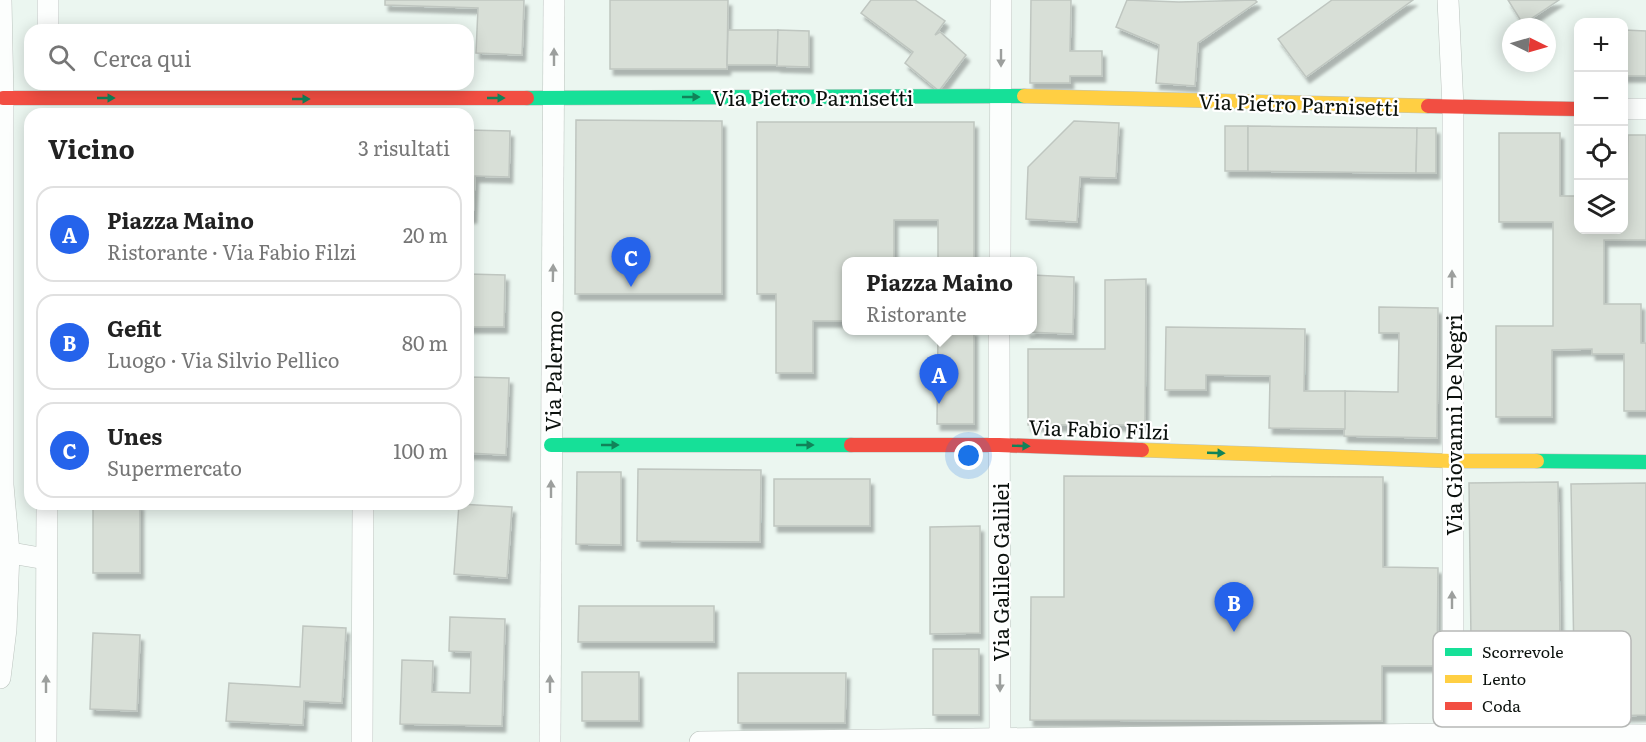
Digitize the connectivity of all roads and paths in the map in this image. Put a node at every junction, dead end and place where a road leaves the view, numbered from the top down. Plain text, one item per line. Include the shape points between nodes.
1 (1, 0) edge
2 (48, 0) edge
3 (554, 0) edge
4 (1001, 0) edge
5 (1448, 0) edge
6 (48, 24) edge
7 (1002, 95) junction
8 (3, 98) junction
9 (554, 98) junction
10 (47, 99) edge
11 (365, 107) edge
12 (1453, 108) junction
13 (1574, 109) edge
14 (1628, 109) edge
15 (1646, 109) edge
16 (1000, 257) edge
17 (999, 335) edge
18 (551, 445) junction
19 (999, 445) junction
20 (1452, 461) junction
21 (1646, 462) edge
22 (47, 510) edge
23 (363, 510) edge
24 (4, 551) edge
25 (45, 559) junction
26 (1453, 631) edge
27 (0, 678) edge
28 (1646, 735) edge
29 (1453, 738) edge
30 (1000, 740) edge
31 (46, 742) edge
32 (362, 742) edge
33 (550, 742) edge
34 (700, 742) edge

1 - 8 street
2 - 6 street
9 -> 3 street, Via Palermo
4 -> 7 street
5 - 12 street, Via Giovanni De Negri
9 -> 7 street, Via Pietro Parnisetti
7 - 12 street, Via Pietro Parnisetti
7 - 16 street
8 - 10 street, Via Pietro Parnisetti
8 - 24 street
11 -> 9 street, Via Pietro Parnisetti
18 -> 9 street, Via Palermo
10 -> 11 street, Via Pietro Parnisetti
12 - 13 street, Via Pietro Parnisetti
20 -> 12 street, Via Giovanni De Negri
14 - 15 street
17 - 19 street, Via Galileo Galilei
18 -> 19 street, Via Fabio Filzi
33 -> 18 street, Via Palermo
19 -> 20 street, Via Fabio Filzi
19 -> 30 street, Via Galileo Galilei
20 - 21 street, Via Fabio Filzi
26 -> 20 street, Via Giovanni De Negri
22 - 25 street
23 - 32 street
24 - 25 street
24 - 27 street via 6,629
31 -> 25 street
28 - 29 street
29 - 30 street
30 - 34 street

